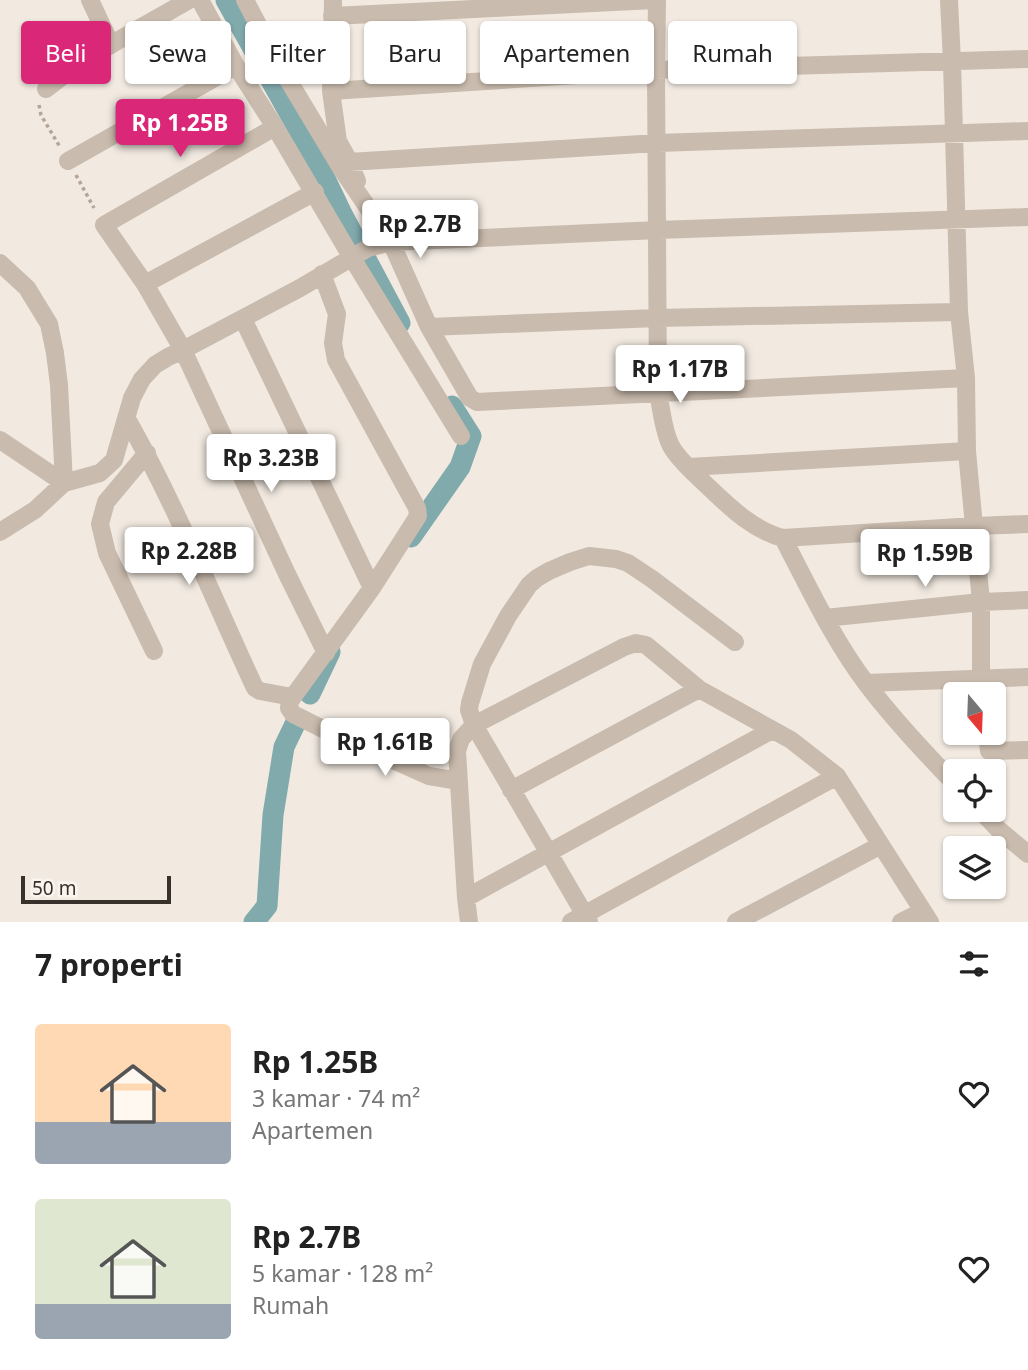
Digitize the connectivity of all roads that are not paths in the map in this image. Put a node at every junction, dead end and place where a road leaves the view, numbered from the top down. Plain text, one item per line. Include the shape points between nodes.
1 (90, 0) edge
2 (189, 0) edge
3 (200, 0) edge
4 (246, 0) edge
5 (656, 0) edge
6 (949, 0) edge
7 (333, 8) edge
8 (100, 21) edge
9 (111, 45) edge
10 (1028, 59) edge
11 (953, 62) junction
12 (236, 66) junction
13 (656, 70) junction
14 (52, 84) edge
15 (46, 89) dead end
16 (331, 91) junction
17 (275, 127) junction
18 (1028, 131) edge
19 (953, 133) junction
20 (657, 143) junction
21 (68, 161) dead end
22 (349, 162) junction
23 (315, 192) junction
24 (365, 201) junction
25 (1028, 217) edge
26 (957, 219) junction
27 (658, 230) junction
28 (391, 242) junction
29 (360, 252) junction
30 (0, 263) edge
31 (322, 274) junction
32 (145, 285) junction
33 (959, 312) junction
34 (657, 318) junction
35 (243, 319) junction
36 (429, 327) junction
37 (183, 351) junction
38 (966, 378) junction
39 (658, 394) junction
40 (127, 419) junction
41 (461, 436) dead end
42 (0, 440) edge
43 (967, 451) junction
44 (147, 453) junction
45 (689, 467) junction
46 (64, 483) junction
47 (1028, 524) edge
48 (975, 526) junction
49 (0, 532) edge
50 (783, 538) junction
51 (372, 587) junction
52 (1028, 600) edge
53 (981, 603) junction
54 (825, 618) junction
55 (735, 642) dead end
56 (154, 651) dead end
57 (326, 653) junction
58 (1028, 677) edge
59 (982, 682) edge
60 (1005, 682) edge
61 (866, 683) junction
62 (943, 686) edge
63 (699, 689) junction
64 (292, 697) junction
65 (474, 725) junction
66 (772, 730) junction
67 (988, 746) edge
68 (1028, 750) edge
69 (943, 772) edge
70 (837, 776) junction
71 (459, 781) junction
72 (512, 790) junction
73 (991, 822) edge
74 (881, 845) junction
75 (549, 852) junction
76 (1028, 854) edge
77 (466, 898) junction
78 (926, 916) edge
79 (582, 920) edge
80 (469, 922) edge
81 (736, 922) edge
82 (901, 922) edge

1 - 8 street
2 - 9 street
3 - 12 street
4 - 24 street via 278,63
5 - 7 street
5 - 13 street
6 - 11 street
7 - 16 street
10 - 11 street
11 - 13 street
11 - 19 street
12 - 17 street
12 - 21 street
13 - 16 street
13 - 20 street
14 - 15 street
16 - 22 street via 338,141
17 - 23 street
17 - 32 street via 104,225
18 - 19 street
19 - 20 street
19 - 26 street
20 - 22 street
20 - 27 street
22 - 24 street
23 - 29 street
23 - 32 street
24 - 28 street
25 - 26 street
26 - 27 street
26 - 33 street
27 - 28 street
27 - 34 street
28 - 29 street
28 - 36 street
29 - 31 street
29 - 41 street
30 - 46 street via 27,288 49,324 59,385
31 - 35 street
31 - 51 street via 337,314 336,360 418,512 416,522
32 - 37 street
33 - 34 street
33 - 38 street
34 - 36 street
34 - 39 street
35 - 37 street
35 - 51 street
36 - 39 street via 477,402
37 - 40 street via 162,360 142,379
37 - 57 street
38 - 39 street
38 - 43 street
39 - 45 street via 669,441
40 - 44 street
40 - 46 street via 110,465 95,475
42 - 46 street
43 - 45 street
43 - 48 street
44 - 56 street via 106,502 100,524 107,553
44 - 64 street via 255,688
45 - 50 street via 742,518
46 - 49 street
47 - 48 street
48 - 50 street
48 - 53 street
50 - 54 street
51 - 57 street
52 - 53 street
53 - 54 street
53 - 59 street
54 - 61 street
55 - 65 street via 628,564 589,556 570,562 528,585 508,616 471,694 469,710
57 - 64 street
58 - 60 street
61 - 62 street
61 - 69 street
63 - 65 street via 646,645 636,643
63 - 66 street
63 - 72 street
64 - 71 street via 288,705 293,714 429,776
65 - 71 street via 461,738 457,751
65 - 72 street
66 - 70 street
66 - 75 street
67 - 68 street via 989,751
70 - 74 street
70 - 79 street
71 - 77 street
72 - 75 street
73 - 76 street
74 - 78 street
74 - 81 street
75 - 77 street
75 - 79 street
77 - 80 street
78 - 82 street

